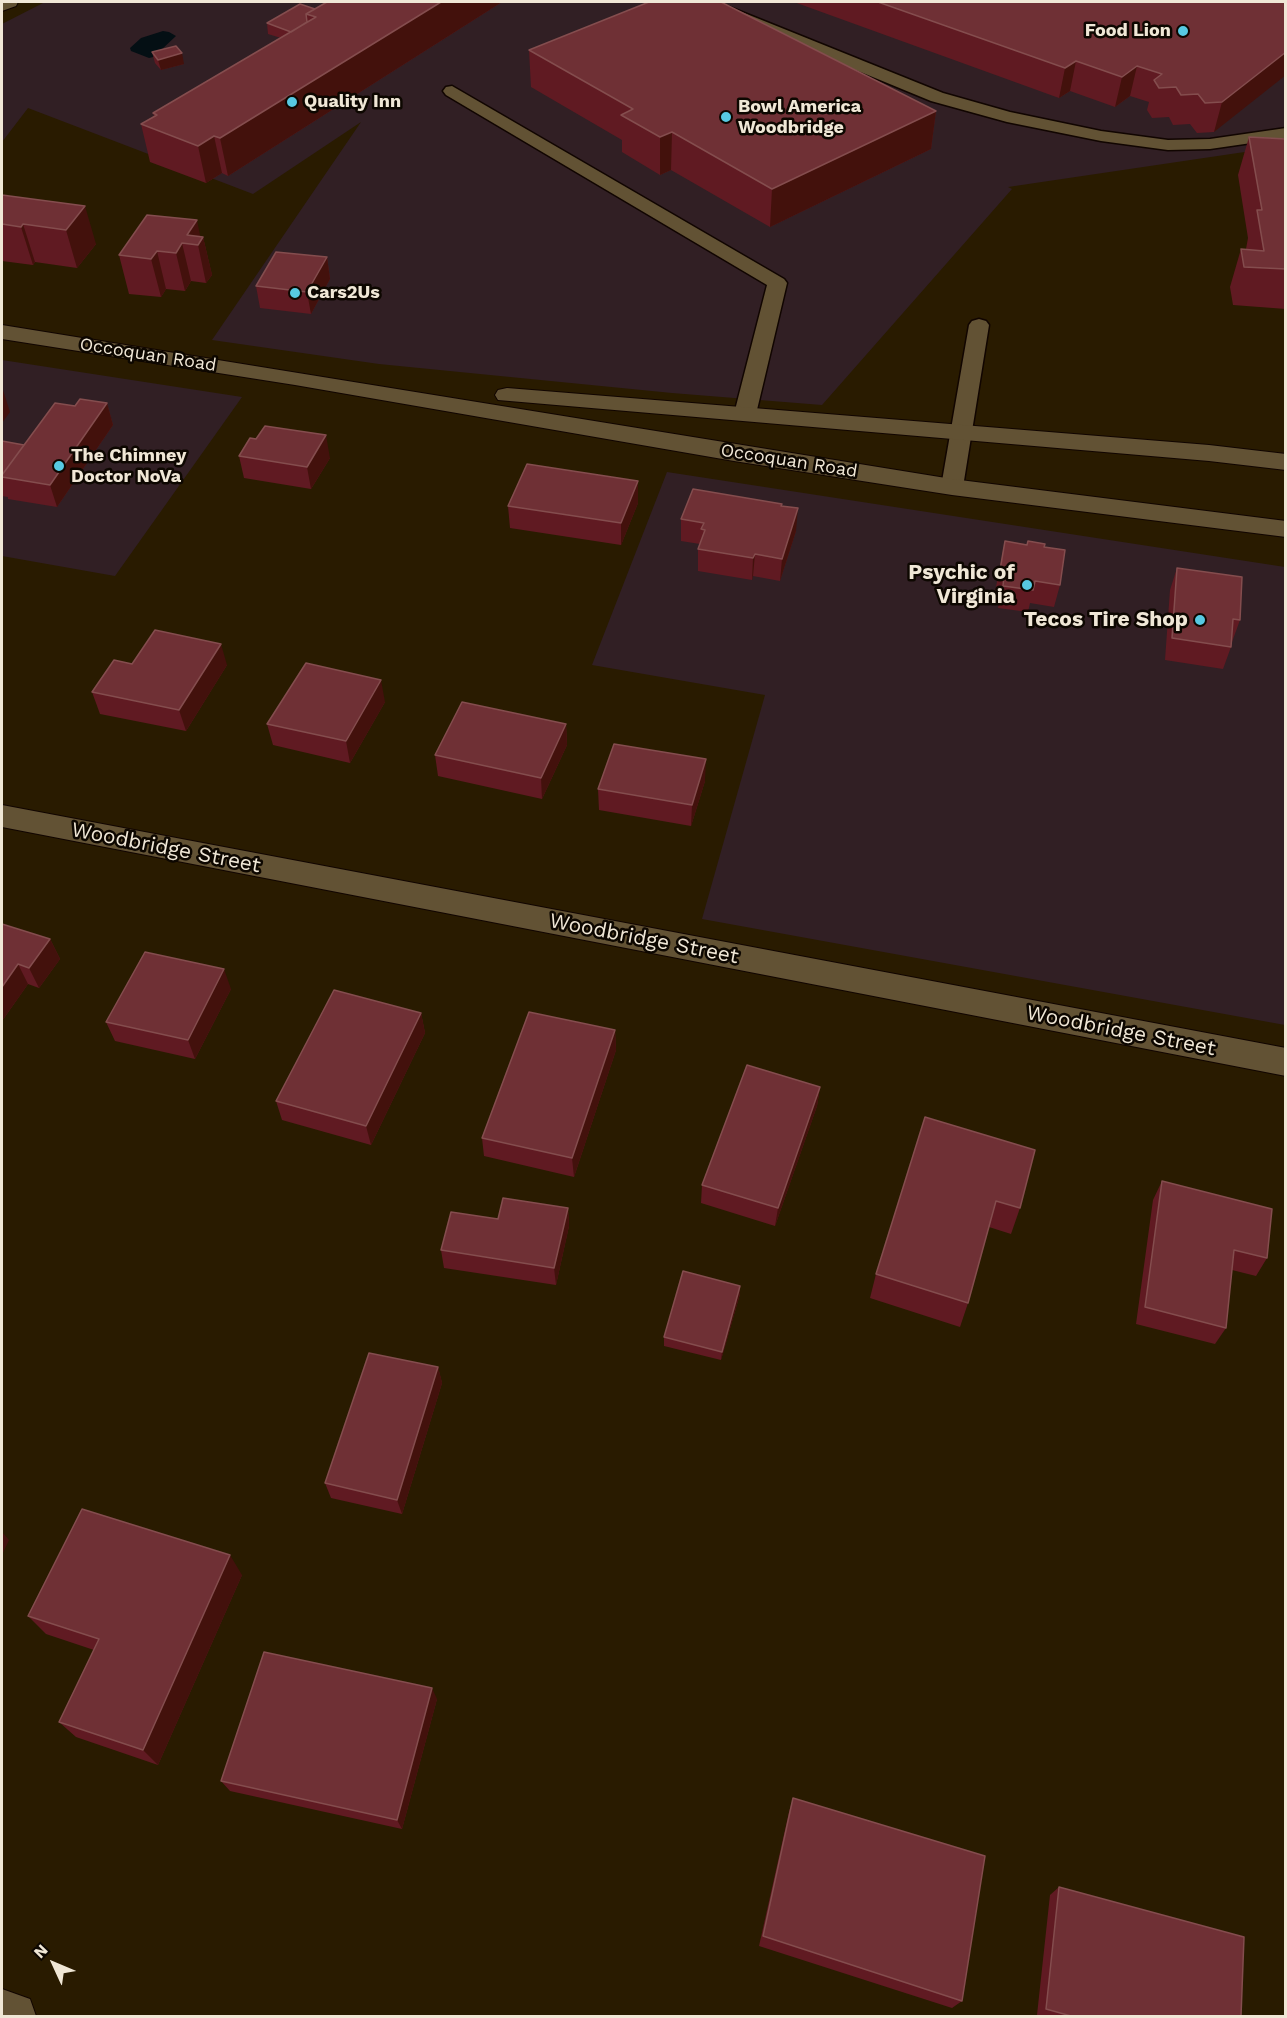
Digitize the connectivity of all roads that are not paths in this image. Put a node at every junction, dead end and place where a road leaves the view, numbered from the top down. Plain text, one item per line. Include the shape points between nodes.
1 (9, 2) edge
2 (704, 2) edge
3 (2, 5) edge
4 (452, 91) dead end
5 (1286, 133) edge
6 (979, 325) dead end
7 (2, 332) edge
8 (295, 378) junction
9 (745, 414) junction
10 (961, 432) junction
11 (1286, 462) edge
12 (952, 486) junction
13 (1286, 529) edge
14 (2, 816) edge
15 (1286, 1062) edge
16 (2, 2013) edge
17 (12, 2016) edge

1 - 3 main road
2 - 5 lane via 937,97 1007,117 1168,145 1210,144
4 - 9 lane via 777,283
6 - 10 lane
7 - 8 main road, Occoquan Road
8 - 9 main road, Occoquan Road
8 - 12 main road, Occoquan Road
9 - 10 main road, Occoquan Road
10 - 11 main road, Occoquan Road
10 - 12 lane
12 - 13 main road, Occoquan Road
14 - 15 main road, Woodbridge Street
16 - 17 main road

